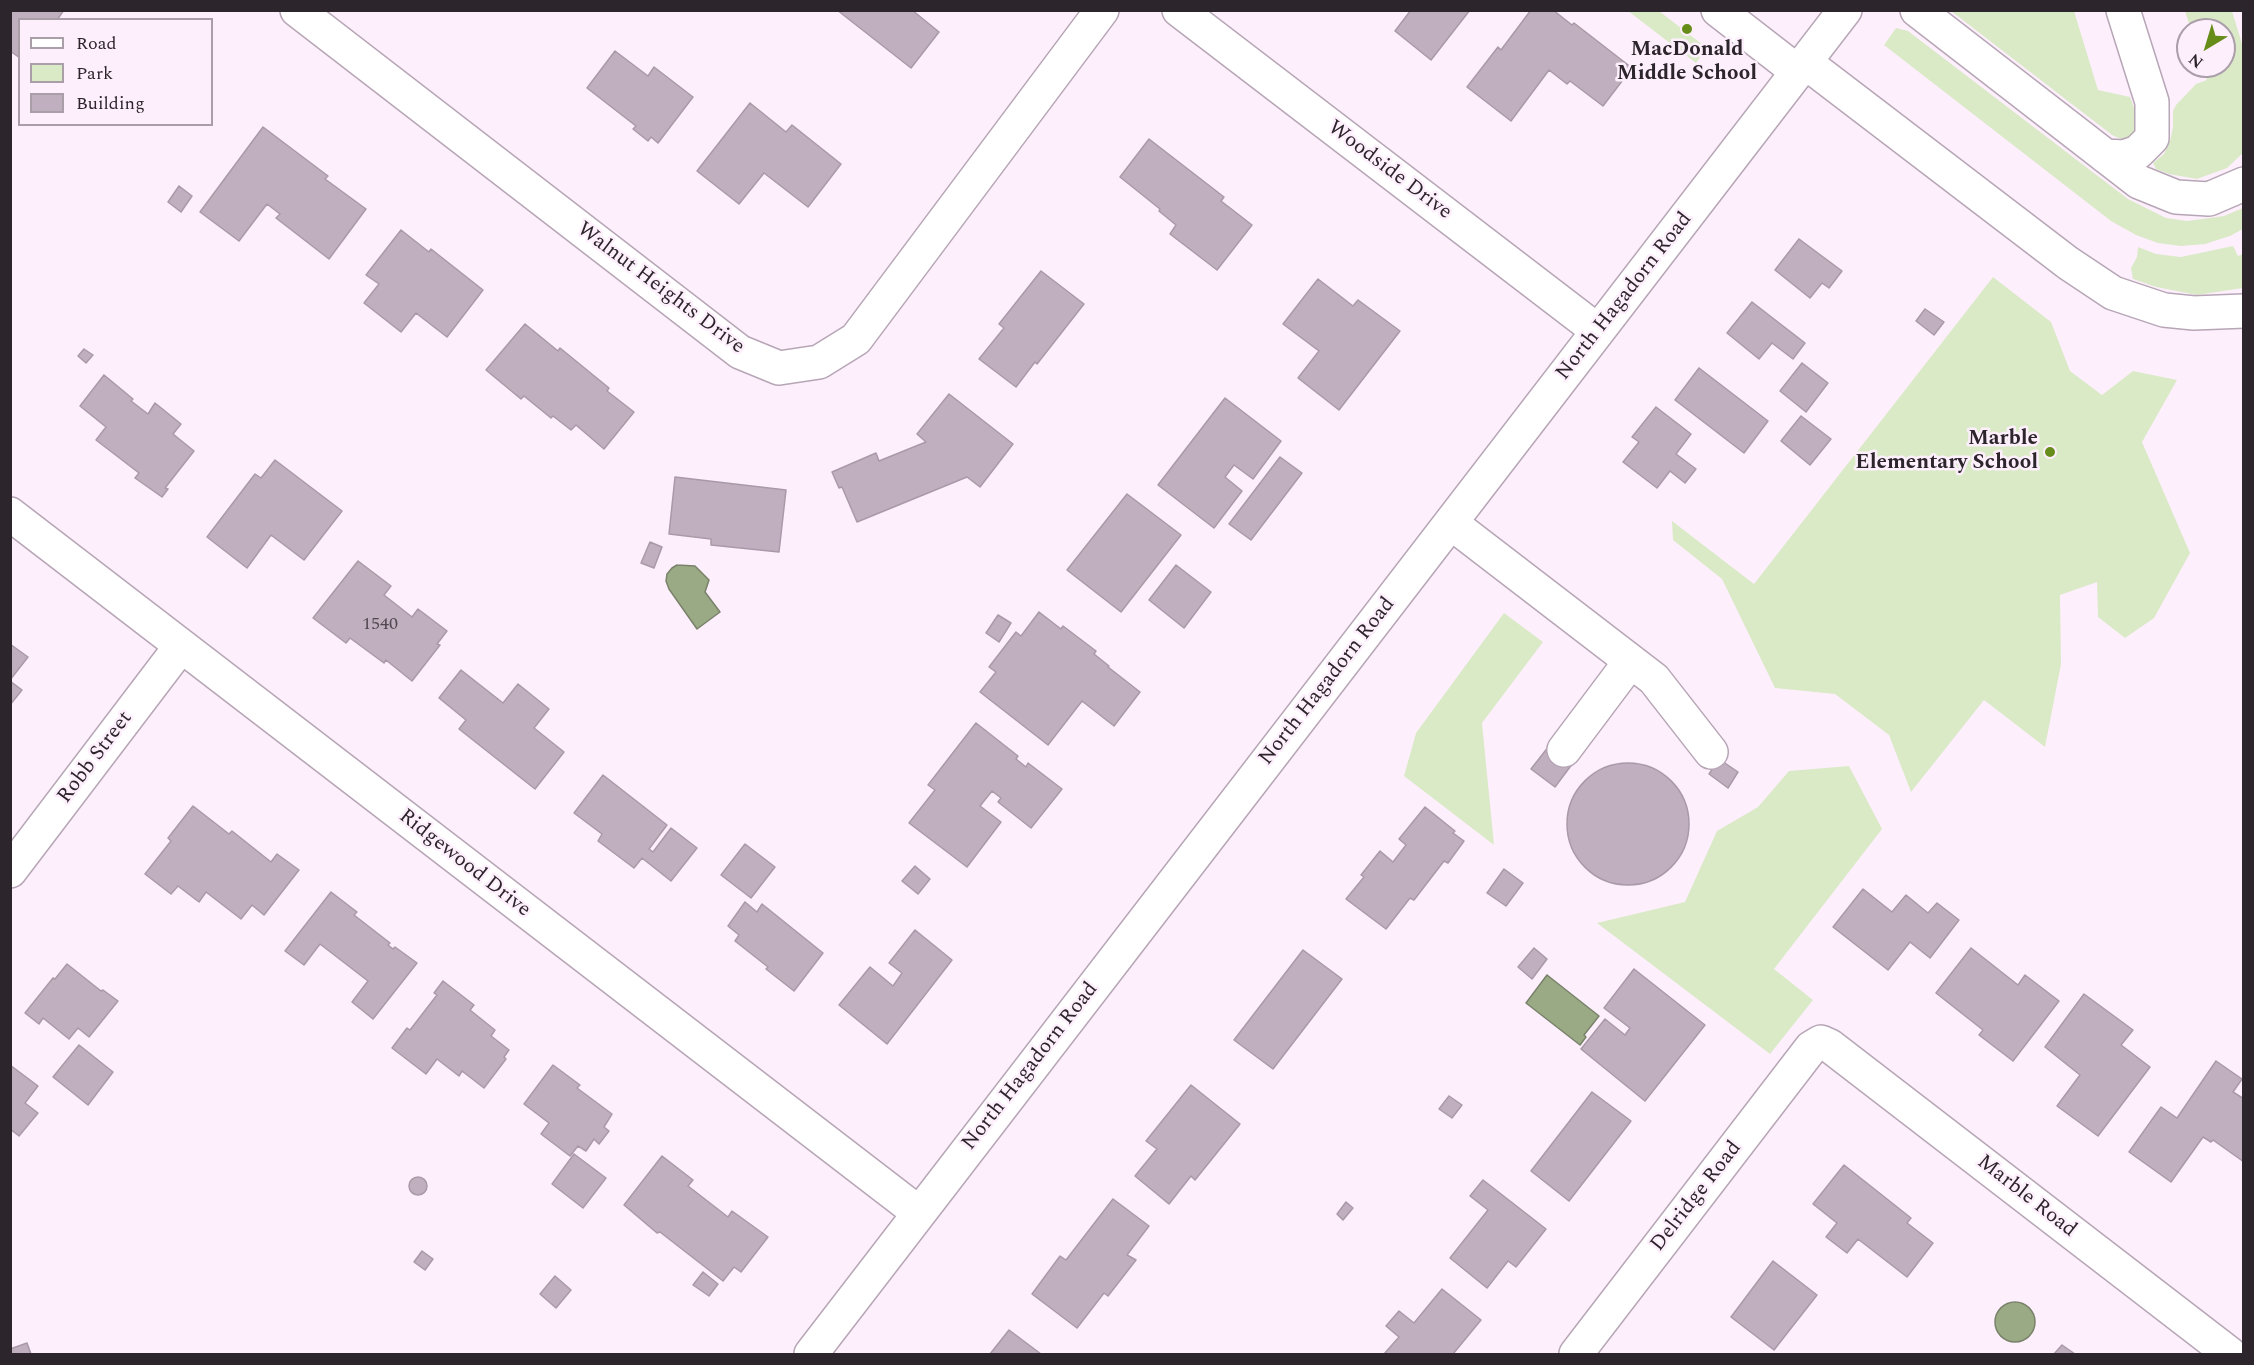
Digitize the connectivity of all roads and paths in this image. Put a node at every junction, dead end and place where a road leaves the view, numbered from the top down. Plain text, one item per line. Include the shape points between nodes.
1 (297, 10) edge
2 (1102, 10) edge
3 (1179, 10) edge
4 (1718, 10) edge
5 (1845, 10) edge
6 (1917, 10) edge
7 (2123, 10) edge
8 (1802, 67) junction
9 (2105, 156) junction
10 (2244, 184) edge
11 (2244, 310) edge
12 (1598, 332) junction
13 (10, 514) edge
14 (1451, 523) junction
15 (181, 646) junction
16 (1630, 662) junction
17 (1564, 750) dead end
18 (1711, 752) dead end
19 (10, 871) edge
20 (1821, 1042) joint
21 (919, 1213) junction
22 (811, 1354) edge
23 (1576, 1354) edge
24 (2230, 1354) edge

1 - 2 street, Walnut Heights Drive via 740,352 779,368 819,362 855,339
3 - 12 street, Woodside Drive
4 - 8 street
5 - 8 street, North Hagadorn Road
6 - 9 street
7 - 9 street via 2152,102 2152,138 2138,152 2124,157
8 - 11 street via 2113,293 2164,310
8 - 12 street, North Hagadorn Road
9 - 10 street via 2139,182 2176,197 2209,199
12 - 14 street, North Hagadorn Road
13 - 15 street, Ridgewood Drive
14 - 16 street
14 - 21 street, North Hagadorn Road
15 - 19 street, Robb Street
15 - 21 street, Ridgewood Drive
16 - 17 street
16 - 18 street via 1654,680
20 - 23 street, Delridge Road via 1811,1048
20 - 24 street, Marble Road
21 - 22 street, North Hagadorn Road

